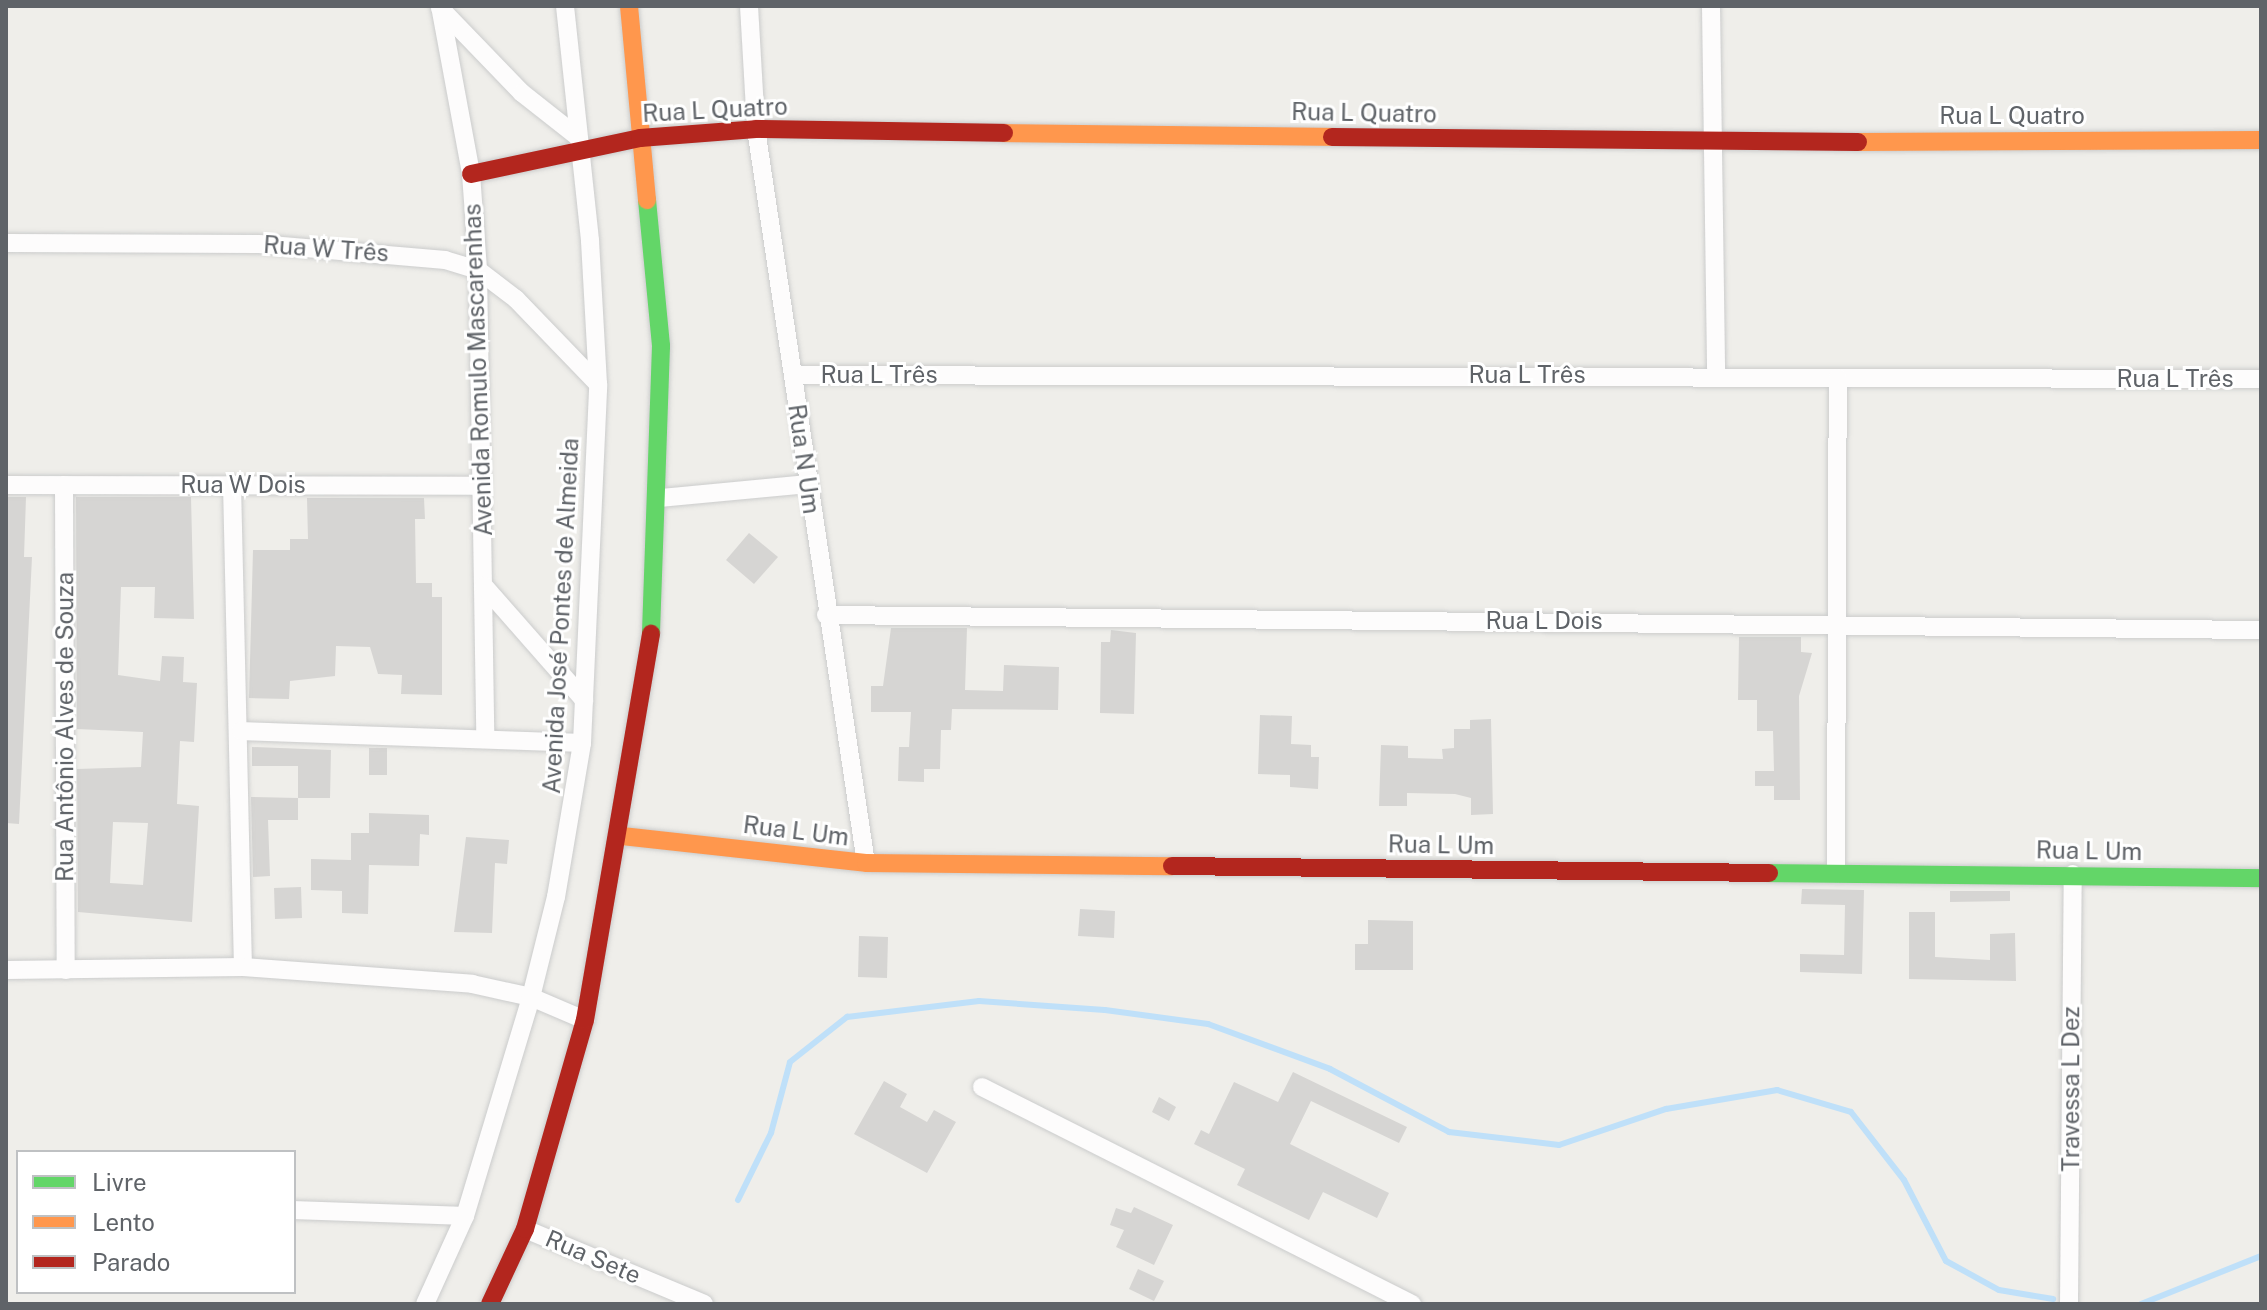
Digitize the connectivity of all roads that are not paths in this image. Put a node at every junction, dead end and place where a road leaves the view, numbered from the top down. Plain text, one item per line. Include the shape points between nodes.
1 (565, 6) edge
2 (629, 6) edge
3 (749, 6) edge
4 (1711, 6) edge
5 (440, 7) edge
6 (756, 129) junction
7 (640, 138) junction
8 (2261, 140) edge
9 (579, 142) junction
10 (1710, 143) junction
11 (471, 174) junction
12 (6, 243) edge
13 (478, 270) junction
14 (793, 375) junction
15 (1716, 375) junction
16 (1838, 378) junction
17 (2261, 379) edge
18 (598, 384) junction
19 (232, 484) junction
20 (807, 484) junction
21 (6, 485) edge
22 (64, 485) junction
23 (480, 486) junction
24 (660, 498) junction
25 (484, 586) junction
26 (826, 615) junction
27 (1840, 623) junction
28 (2261, 630) edge
29 (584, 700) junction
30 (241, 731) junction
31 (485, 738) junction
32 (582, 743) junction
33 (622, 836) junction
34 (866, 863) junction
35 (1836, 873) junction
36 (2073, 874) junction
37 (2261, 878) edge
38 (243, 967) junction
39 (6, 970) edge
40 (66, 970) junction
41 (531, 997) junction
42 (585, 1020) junction
43 (982, 1087) dead end
44 (296, 1210) edge
45 (465, 1216) junction
46 (525, 1229) junction
47 (425, 1304) edge
48 (490, 1304) edge
49 (704, 1304) edge
50 (1412, 1304) edge
51 (2069, 1304) edge

1 - 9 street, Avenida José Pontes de Almeida
2 - 7 street
3 - 6 street, Rua N Um
4 - 10 street
5 - 9 street via 522,93
5 - 11 street, Avenida Romulo Mascarenhas
6 - 7 street, Rua L Quatro
6 - 10 street, Rua L Quatro
6 - 14 street, Rua N Um
7 - 9 street, Rua L Quatro
7 - 24 street via 660,332
8 - 10 street, Rua L Quatro
9 - 11 street, Rua L Quatro
9 - 18 street, Avenida José Pontes de Almeida
10 - 15 street
11 - 13 street, Avenida Romulo Mascarenhas
12 - 13 street, Rua W Três via 259,244 417,255
13 - 18 street, Rua W Três via 516,299
13 - 23 street, Avenida Romulo Mascarenhas
14 - 15 street, Rua L Três
14 - 20 street, Rua N Um
15 - 16 street, Rua L Três
16 - 17 street, Rua L Três
16 - 27 street
18 - 29 street, Avenida José Pontes de Almeida
19 - 22 street, Rua W Dois
19 - 23 street, Rua W Dois
19 - 30 street
20 - 24 street
20 - 26 street, Rua N Um
21 - 22 street, Rua W Dois
22 - 40 street, Rua Antônio Alves de Souza
23 - 25 street, Avenida Romulo Mascarenhas
24 - 33 street via 648,678
25 - 29 street
25 - 31 street, Avenida Romulo Mascarenhas
26 - 27 street, Rua L Dois
26 - 34 street, Rua N Um
27 - 28 street, Rua L Dois
27 - 35 street
29 - 32 street, Avenida José Pontes de Almeida
30 - 31 street
30 - 38 street
31 - 32 street
32 - 41 street, Avenida José Pontes de Almeida via 556,897
33 - 34 street, Rua L Um
33 - 42 street
34 - 35 street, Rua L Um
35 - 36 street, Rua L Um
36 - 37 street, Rua L Um
36 - 51 street, Travessa L Dez
38 - 40 street
38 - 41 street via 472,984
39 - 40 street
41 - 42 street
41 - 45 street, Avenida José Pontes de Almeida
42 - 46 street
43 - 50 street
44 - 45 street
45 - 47 street, Avenida José Pontes de Almeida
46 - 48 street
46 - 49 street, Rua Sete

